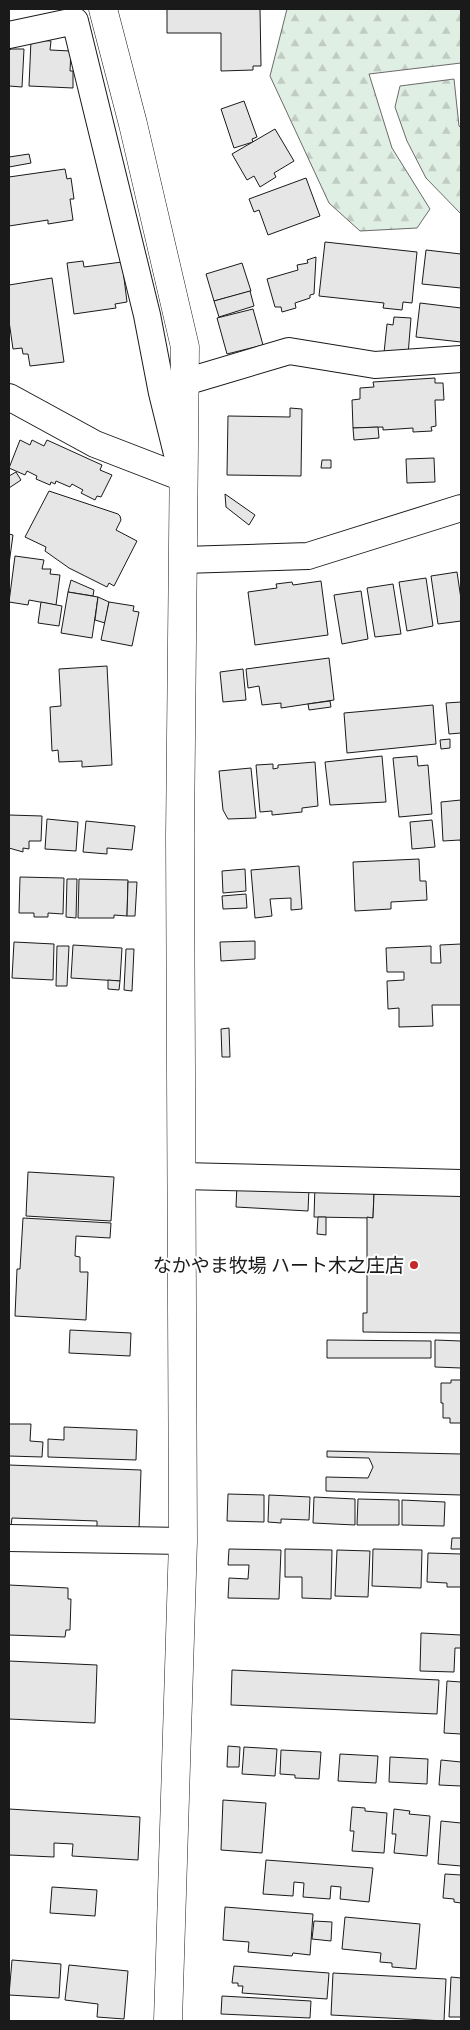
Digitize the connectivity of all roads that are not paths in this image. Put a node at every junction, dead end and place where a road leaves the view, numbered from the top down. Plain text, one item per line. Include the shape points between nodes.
1 (103, 9) edge
2 (9, 36) edge
3 (461, 359) edge
4 (173, 387) junction
5 (9, 397) edge
6 (182, 478) junction
7 (461, 508) edge
8 (182, 560) junction
9 (182, 1176) junction
10 (461, 1183) edge
11 (9, 1538) edge
12 (183, 1541) junction
13 (168, 2021) edge

1 - 4 street via 184,347
2 - 4 street via 75,21 147,315
3 - 4 street via 375,365 289,351
4 - 6 street
5 - 6 street via 96,444
6 - 8 street
7 - 8 street via 308,556
8 - 9 street
9 - 10 street
9 - 12 street
11 - 12 street
12 - 13 street

